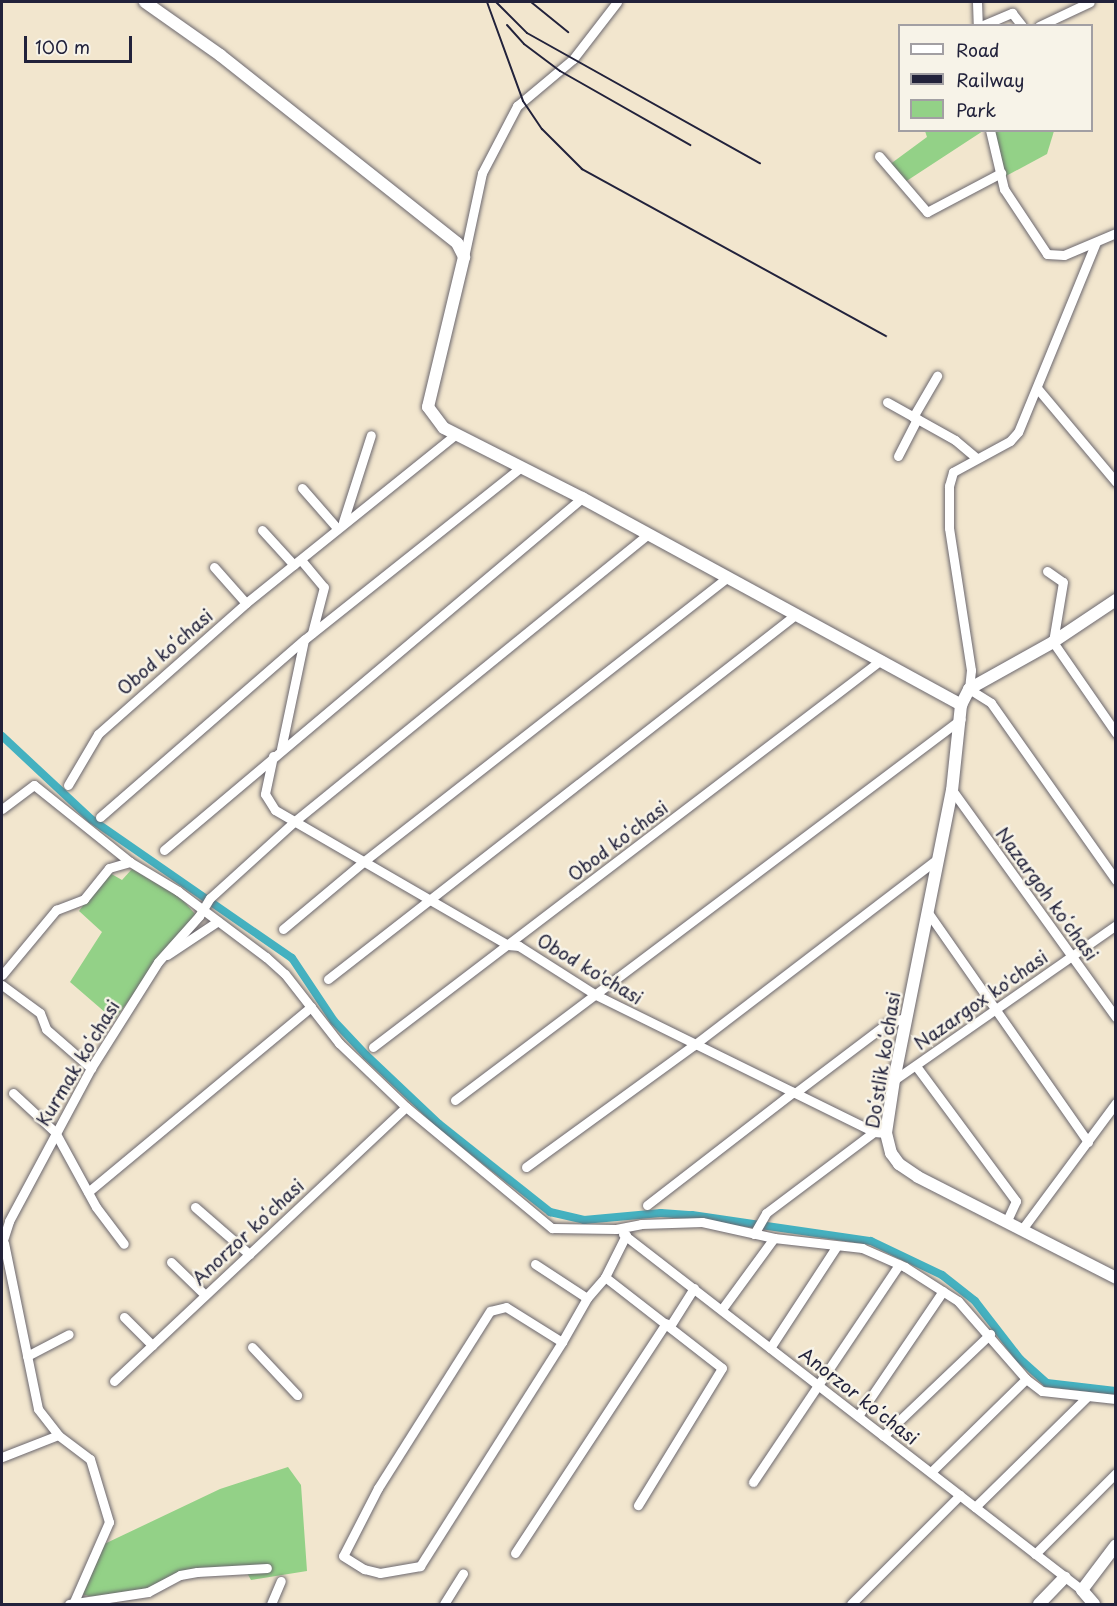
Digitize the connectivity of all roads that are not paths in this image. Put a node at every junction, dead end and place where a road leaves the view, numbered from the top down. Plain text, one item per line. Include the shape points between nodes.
1 (145, 2) edge
2 (617, 2) edge
3 (977, 2) edge
4 (1090, 2) edge
5 (980, 24) edge
6 (985, 24) edge
7 (1020, 24) edge
8 (1043, 24) edge
9 (991, 132) edge
10 (879, 156) dead end
11 (1001, 173) junction
12 (1114, 237) edge
13 (1096, 242) junction
14 (464, 257) junction
15 (937, 376) dead end
16 (1037, 388) junction
17 (887, 402) dead end
18 (915, 418) junction
19 (371, 435) dead end
20 (455, 435) junction
21 (898, 456) dead end
22 (975, 457) junction
23 (519, 469) junction
24 (1116, 482) edge
25 (302, 488) dead end
26 (582, 498) junction
27 (340, 525) junction
28 (262, 530) dead end
29 (648, 534) junction
30 (298, 562) junction
31 (214, 567) dead end
32 (1047, 571) dead end
33 (728, 577) junction
34 (1116, 600) edge
35 (246, 603) junction
36 (795, 615) junction
37 (308, 636) junction
38 (1053, 642) junction
39 (881, 660) junction
40 (969, 689) junction
41 (962, 705) junction
42 (961, 719) junction
43 (1116, 733) edge
44 (281, 749) junction
45 (273, 756) junction
46 (68, 785) dead end
47 (952, 790) junction
48 (2, 809) edge
49 (100, 817) dead end
50 (295, 821) junction
51 (164, 850) dead end
52 (937, 859) junction
53 (130, 862) junction
54 (363, 862) junction
55 (1116, 880) edge
56 (430, 901) junction
57 (205, 904) junction
58 (929, 914) junction
59 (218, 921) junction
60 (1116, 925) edge
61 (284, 929) dead end
62 (508, 945) junction
63 (1071, 957) junction
64 (158, 962) junction
65 (2, 975) edge
66 (328, 979) dead end
67 (2, 985) edge
68 (596, 995) junction
69 (311, 1007) junction
70 (997, 1010) junction
71 (1116, 1017) edge
72 (907, 1018) junction
73 (694, 1045) junction
74 (373, 1047) dead end
75 (916, 1066) junction
76 (91, 1068) junction
77 (894, 1080) junction
78 (794, 1093) junction
79 (14, 1094) dead end
80 (455, 1100) dead end
81 (1116, 1103) edge
82 (406, 1107) junction
83 (55, 1132) junction
84 (880, 1132) junction
85 (1088, 1142) junction
86 (526, 1167) dead end
87 (88, 1192) junction
88 (647, 1206) dead end
89 (195, 1208) dead end
90 (1007, 1220) junction
91 (5, 1222) edge
92 (1023, 1228) junction
93 (616, 1229) junction
94 (754, 1233) junction
95 (626, 1235) junction
96 (774, 1238) junction
97 (3, 1243) edge
98 (124, 1244) dead end
99 (836, 1247) junction
100 (249, 1254) junction
101 (171, 1262) dead end
102 (535, 1264) dead end
103 (899, 1265) junction
104 (606, 1277) junction
105 (1116, 1278) edge
106 (694, 1288) junction
107 (943, 1291) junction
108 (205, 1295) junction
109 (587, 1298) junction
110 (722, 1309) junction
111 (124, 1317) dead end
112 (668, 1324) junction
113 (69, 1334) dead end
114 (990, 1334) junction
115 (562, 1342) junction
116 (152, 1345) junction
117 (252, 1347) dead end
118 (770, 1348) junction
119 (27, 1356) junction
120 (1026, 1379) junction
121 (114, 1381) dead end
122 (818, 1384) junction
123 (297, 1395) dead end
124 (1086, 1398) junction
125 (1116, 1399) edge
126 (858, 1416) junction
127 (58, 1435) junction
128 (883, 1436) junction
129 (2, 1457) edge
130 (931, 1472) junction
131 (1116, 1473) edge
132 (753, 1482) dead end
133 (960, 1495) junction
134 (638, 1505) dead end
135 (975, 1507) junction
136 (1116, 1545) edge
137 (515, 1553) dead end
138 (1035, 1554) junction
139 (1111, 1559) edge
140 (267, 1568) dead end
141 (463, 1573) dead end
142 (1065, 1577) junction
143 (281, 1581) dead end
144 (1082, 1590) junction
145 (71, 1604) edge
146 (271, 1605) edge
147 (444, 1605) edge
148 (851, 1605) edge
149 (1039, 1605) edge
150 (1094, 1605) edge

1 - 14 street via 376,176 457,243
2 - 14 street via 573,59 518,106 483,173
3 - 5 street
4 - 8 street
6 - 7 street via 1012,14
9 - 11 street
10 - 11 street via 927,212
11 - 13 street via 1013,206 1047,254 1055,257
12 - 13 street
13 - 16 street
14 - 20 street via 428,406 438,422
15 - 18 street
16 - 22 street via 1018,432 1010,441
16 - 24 street
17 - 18 street
18 - 21 street
18 - 22 street via 955,440
19 - 27 street
20 - 23 street
20 - 27 street, Obod koʻchasi
22 - 40 street via 953,472 948,501 955,581 971,670
23 - 26 street
23 - 37 street
25 - 27 street
26 - 29 street
26 - 44 street
27 - 30 street, Obod koʻchasi
28 - 30 street
29 - 33 street
29 - 50 street
30 - 35 street, Obod koʻchasi
30 - 37 street via 324,587
31 - 35 street
32 - 38 street via 1063,582
33 - 36 street
33 - 54 street
34 - 38 street
35 - 46 street, Obod koʻchasi via 98,734
36 - 39 street
36 - 56 street
37 - 44 street
37 - 49 street
38 - 40 street
38 - 43 street
39 - 41 street
39 - 62 street, Obod koʻchasi
40 - 41 street, Doʻstlik koʻchasi
40 - 55 street via 991,703
41 - 42 street, Doʻstlik koʻchasi
42 - 47 street, Doʻstlik koʻchasi
42 - 68 street
44 - 45 street
45 - 50 street, Obod ko'chasi via 265,785 268,803
45 - 51 street
47 - 52 street, Doʻstlik koʻchasi
47 - 63 street, Nazargoh koʻchasi
48 - 53 street via 34,785
50 - 54 street, Obod ko'chasi
50 - 57 street
52 - 58 street, Doʻstlik koʻchasi
52 - 73 street
53 - 57 street
53 - 65 street via 110,868 77,904 56,910
54 - 56 street, Obod ko'chasi
54 - 61 street
56 - 62 street, Obod ko'chasi
56 - 66 street
57 - 59 street
57 - 64 street, Kurmak koʻchasi
58 - 70 street
58 - 72 street, Doʻstlik koʻchasi
59 - 64 street
59 - 69 street via 285,974
60 - 63 street, Nazargox ko'chasi
62 - 68 street, Obod ko'chasi via 519,946
62 - 74 street, Obod koʻchasi
63 - 70 street, Nazargox ko'chasi
63 - 71 street, Nazargoh koʻchasi
64 - 76 street, Kurmak koʻchasi
67 - 76 street via 40,1013 46,1029
68 - 73 street, Obod ko'chasi
68 - 80 street
69 - 82 street via 339,1043
69 - 87 street
70 - 75 street, Nazargox ko'chasi
70 - 85 street
72 - 77 street, Doʻstlik koʻchasi
72 - 78 street via 889,1022
73 - 78 street, Obod ko'chasi
73 - 86 street
75 - 77 street, Nazargox ko'chasi
75 - 90 street via 1016,1201
76 - 83 street, Kurmak koʻchasi
77 - 84 street, Doʻstlik koʻchasi
78 - 84 street, Obod ko'chasi
78 - 88 street
79 - 83 street
81 - 85 street
82 - 93 street via 552,1228
82 - 100 street, Anorzor koʻchasi
83 - 87 street
83 - 91 street, Kurmak koʻchasi
84 - 90 street, Doʻstlik koʻchasi via 899,1164
84 - 94 street via 762,1217
85 - 92 street
87 - 98 street
89 - 100 street
90 - 92 street, Doʻstlik koʻchasi
91 - 97 street, Kurmak koʻchasi
92 - 105 street, Doʻstlik koʻchasi
93 - 94 street via 702,1222
93 - 95 street, Anorzor koʻchasi
94 - 96 street
95 - 104 street
95 - 106 street, Anorzor koʻchasi
96 - 99 street
96 - 110 street
97 - 119 street
99 - 103 street via 862,1248
99 - 118 street
100 - 108 street, Anorzor koʻchasi
101 - 108 street
102 - 109 street
103 - 107 street
103 - 122 street
104 - 109 street
104 - 112 street
106 - 110 street, Anorzor koʻchasi
106 - 112 street
107 - 114 street
107 - 126 street
108 - 116 street, Anorzor koʻchasi
109 - 115 street
110 - 118 street, Anorzor koʻchasi
111 - 116 street
112 - 134 street via 719,1364 722,1372
112 - 137 street
113 - 119 street
114 - 120 street
114 - 128 street
115 - 115 street via 506,1308 490,1311 378,1488 343,1556 364,1569 380,1573 420,1566
116 - 121 street, Anorzor koʻchasi
117 - 123 street
118 - 122 street, Anorzor koʻchasi
119 - 127 street via 38,1409
120 - 124 street via 1042,1391
120 - 130 street
122 - 126 street, Anorzor koʻchasi
122 - 132 street
124 - 125 street
124 - 135 street
126 - 128 street, Anorzor koʻchasi
127 - 129 street
127 - 145 street via 90,1459 110,1522
128 - 130 street, Anorzor koʻchasi
130 - 133 street, Anorzor koʻchasi
131 - 138 street
133 - 135 street, Anorzor koʻchasi
133 - 148 street
135 - 138 street, Anorzor koʻchasi
136 - 139 street
138 - 142 street, Anorzor koʻchasi
139 - 144 street
140 - 145 street via 197,1572 169,1580 148,1592
141 - 147 street
142 - 144 street, Anorzor koʻchasi
142 - 149 street
143 - 146 street
144 - 150 street

